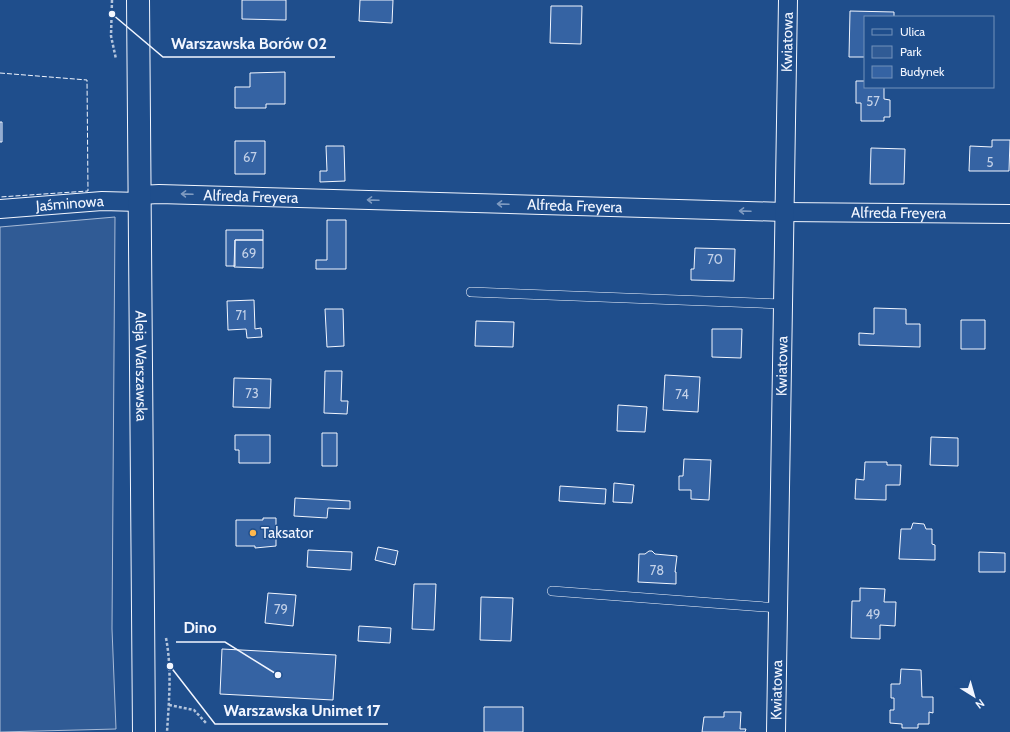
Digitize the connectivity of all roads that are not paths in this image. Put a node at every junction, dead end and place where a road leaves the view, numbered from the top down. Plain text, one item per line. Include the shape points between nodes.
1 (138, 0) edge
2 (788, 0) edge
3 (140, 198) junction
4 (0, 209) edge
5 (784, 212) junction
6 (1010, 214) edge
7 (471, 292) dead end
8 (782, 304) junction
9 (552, 591) dead end
10 (778, 608) junction
11 (144, 732) edge
12 (776, 732) edge

1 - 3 street, Aleja Warszawska
2 - 5 street, Kwiatowa
3 - 4 street, Jaśminowa
5 -> 3 street, Alfreda Freyera via 158,194
3 - 11 street, Aleja Warszawska
5 - 6 street, Alfreda Freyera
5 - 8 street, Kwiatowa
7 - 8 lane
8 - 10 street, Kwiatowa
9 - 10 lane
10 - 12 street, Kwiatowa

